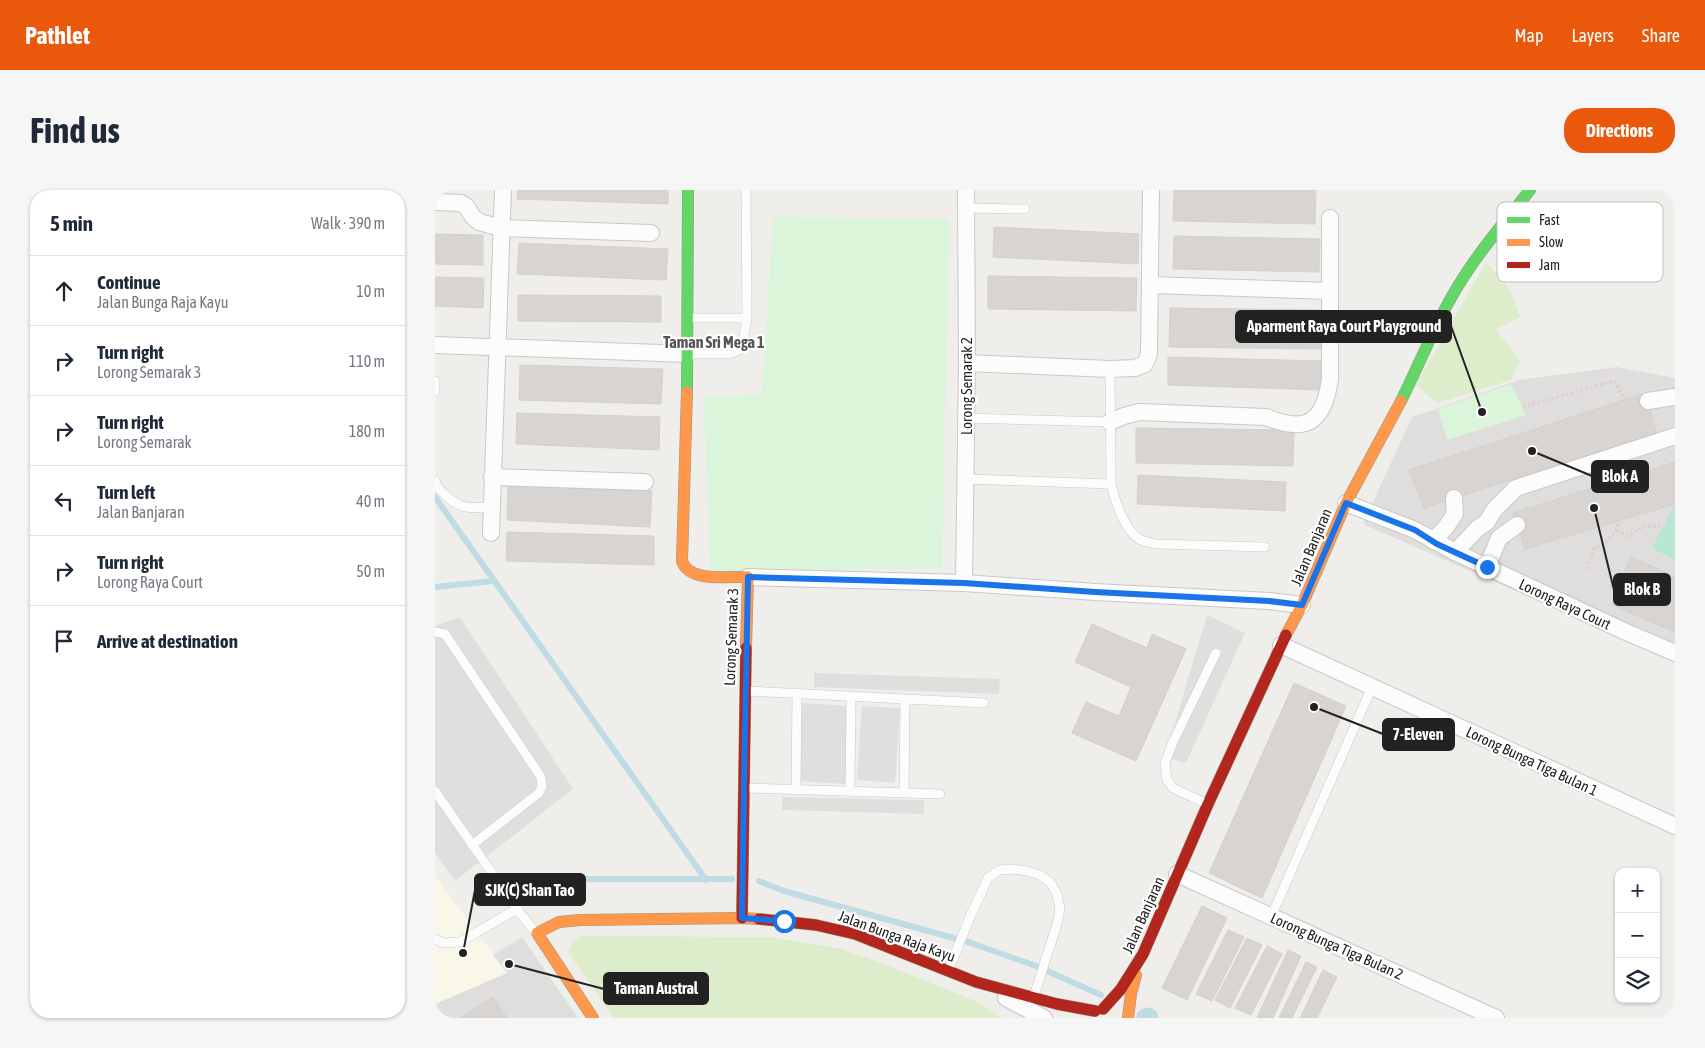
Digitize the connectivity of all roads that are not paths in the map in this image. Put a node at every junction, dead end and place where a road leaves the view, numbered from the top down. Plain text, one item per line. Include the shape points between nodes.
1 (503, 190) edge
2 (688, 190) edge
3 (746, 190) edge
4 (966, 190) edge
5 (1151, 190) edge
6 (435, 202) edge
7 (966, 208) junction
8 (1025, 209) dead end
9 (1330, 218) dead end
10 (501, 228) junction
11 (1497, 231) edge
12 (651, 233) dead end
13 (1150, 285) junction
14 (1330, 291) junction
15 (688, 318) junction
16 (747, 318) junction
17 (435, 345) edge
18 (496, 347) junction
19 (688, 354) junction
20 (967, 363) junction
21 (1110, 369) junction
22 (435, 381) edge
23 (435, 391) edge
24 (1675, 397) edge
25 (1648, 401) dead end
26 (966, 418) junction
27 (1110, 422) junction
28 (1675, 436) edge
29 (492, 477) junction
30 (966, 480) junction
31 (435, 481) edge
32 (645, 482) dead end
33 (1111, 484) junction
34 (1454, 498) dead end
35 (1346, 503) junction
36 (491, 507) junction
37 (1517, 526) dead end
38 (491, 533) dead end
39 (1433, 541) junction
40 (1265, 547) dead end
41 (1455, 552) junction
42 (1487, 567) junction
43 (748, 577) junction
44 (964, 583) junction
45 (1302, 605) junction
46 (435, 632) edge
47 (1281, 645) junction
48 (1216, 653) dead end
49 (1675, 653) edge
50 (1372, 687) junction
51 (745, 691) junction
52 (797, 693) junction
53 (851, 696) junction
54 (905, 700) junction
55 (985, 703) dead end
56 (745, 788) junction
57 (796, 789) junction
58 (435, 791) edge
59 (850, 791) junction
60 (904, 793) junction
61 (940, 794) dead end
62 (1207, 804) junction
63 (1675, 826) edge
64 (472, 845) junction
65 (1177, 874) junction
66 (517, 909) junction
67 (1271, 917) junction
68 (742, 918) junction
69 (537, 933) junction
70 (435, 939) edge
71 (1143, 954) junction
72 (949, 970) junction
73 (976, 982) junction
74 (1034, 997) junction
75 (1095, 1013) edge
76 (593, 1018) edge
77 (1044, 1018) edge
78 (1126, 1018) edge
79 (1496, 1018) edge

1 - 10 street
2 - 15 street
3 - 16 lane
4 - 7 street, Lorong Semarak 2
5 - 13 street
6 - 10 street via 461,202 479,222
7 - 8 lane
7 - 20 street, Lorong Semarak 2
9 - 14 street
10 - 12 street
10 - 18 street
11 - 35 street, Jalan Banjaran via 1464,276
13 - 14 street
13 - 21 street via 1149,354 1145,364 1135,368
14 - 27 street via 1328,396 1322,411 1310,421 1295,426 1265,418 1139,412
15 - 16 lane
15 - 19 street
16 - 19 lane via 739,350 730,354
17 - 18 street
18 - 19 street
18 - 29 street
19 - 43 street, Lorong Semarak 3 via 683,566 689,573 699,575
20 - 21 street
20 - 26 street, Lorong Semarak 2
21 - 27 lane
22 - 23 lane
24 - 25 street
26 - 27 lane
26 - 30 street, Lorong Semarak 2
27 - 33 lane
28 - 41 street via 1516,488
29 - 32 street
29 - 36 street
30 - 33 lane
30 - 44 street, Lorong Semarak 2
31 - 36 lane via 448,498 463,506
33 - 40 lane via 1127,525 1142,541
34 - 39 street via 1455,514
35 - 39 street, Lorong Raya Court via 1415,530
35 - 45 street, Jalan Banjaran
36 - 38 street
37 - 42 street via 1499,538
39 - 41 street, Lorong Raya Court
41 - 42 street, Lorong Raya Court
42 - 49 street, Lorong Raya Court
43 - 44 street
43 - 51 street, Lorong Semarak 3
44 - 45 street
45 - 47 street, Jalan Banjaran
46 - 64 lane via 445,634 541,777 543,786 539,793
47 - 50 street, Lorong Bunga Tiga Bulan 1
47 - 62 street, Jalan Banjaran
48 - 62 lane via 1165,763 1167,780 1173,788
50 - 63 street, Lorong Bunga Tiga Bulan 1
50 - 67 lane
51 - 52 lane
51 - 56 street, Lorong Semarak 3
52 - 53 lane
52 - 57 lane
53 - 54 lane
53 - 59 lane
54 - 55 lane
54 - 60 lane
56 - 57 lane
56 - 68 street, Lorong Semarak 3
57 - 59 lane
58 - 64 lane
59 - 60 lane
60 - 61 lane
62 - 65 street, Jalan Banjaran
64 - 66 lane
65 - 67 street, Lorong Bunga Tiga Bulan 2
65 - 71 street, Jalan Banjaran
66 - 69 lane
66 - 70 lane via 460,942 444,943
67 - 79 street, Lorong Bunga Tiga Bulan 2
68 - 69 street, Jalan Bunga Raja Kayu via 580,920 559,922
68 - 72 street, Jalan Bunga Raja Kayu via 816,925 855,934
69 - 76 street
71 - 75 street, Jalan Banjaran via 1121,990
71 - 78 street
72 - 73 street, Jalan Bunga Raja Kayu
72 - 74 lane via 988,878 999,870 1013,868 1040,875 1050,882 1060,909
73 - 74 street, Jalan Bunga Raja Kayu
73 - 77 street
74 - 75 street, Jalan Bunga Raja Kayu
75 - 78 street, Jalan Bunga Raja Kayu via 1111,1009

